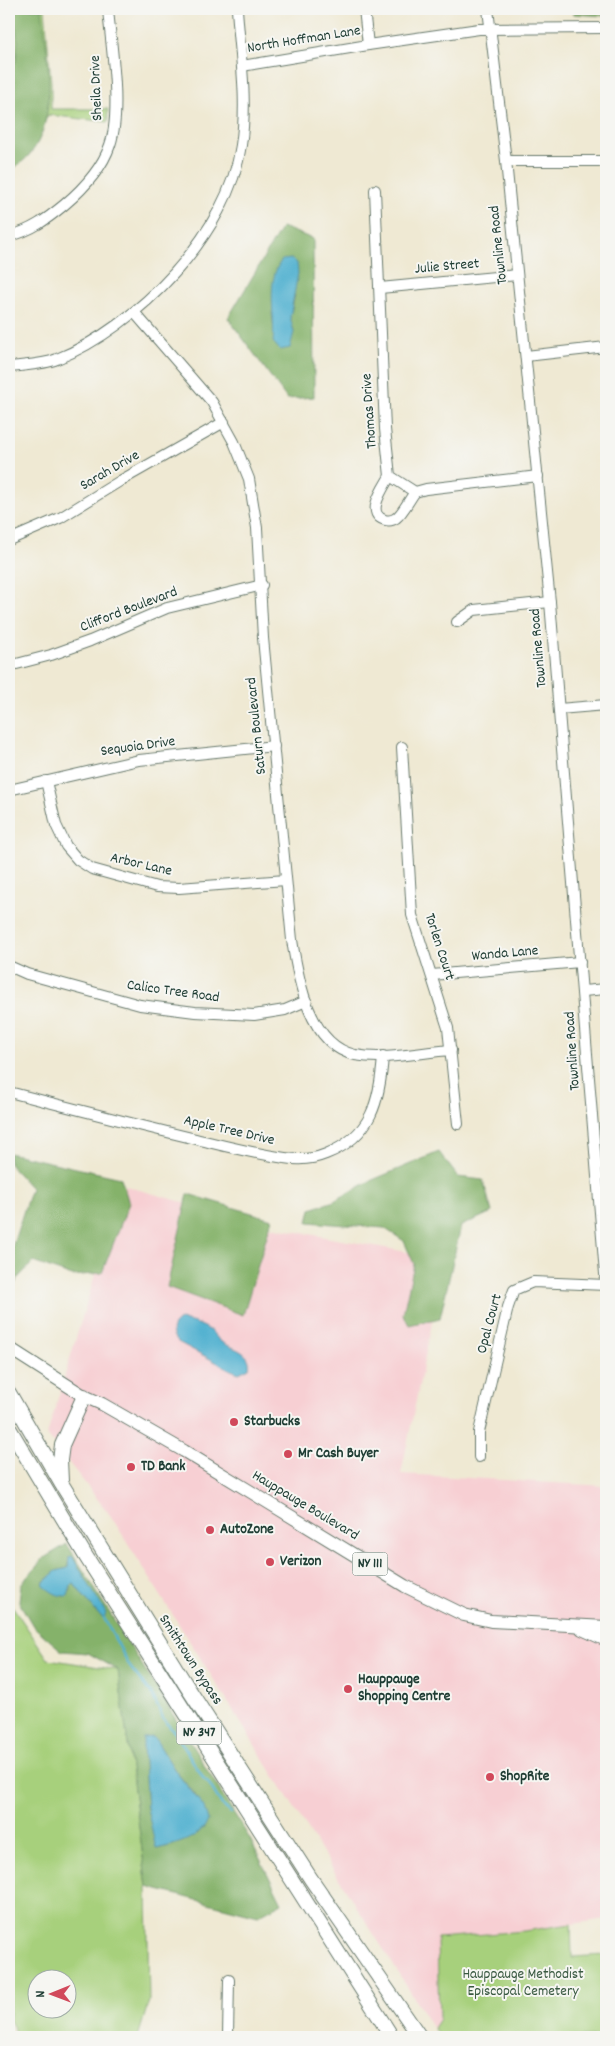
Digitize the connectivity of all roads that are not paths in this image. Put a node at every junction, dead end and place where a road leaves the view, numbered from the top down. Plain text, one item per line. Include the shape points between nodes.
1 (108, 9) edge
2 (237, 9) edge
3 (364, 9) edge
4 (488, 9) edge
5 (606, 28) edge
6 (490, 29) junction
7 (368, 44) junction
8 (242, 66) junction
9 (506, 160) junction
10 (606, 161) edge
11 (375, 190) dead end
12 (9, 236) edge
13 (517, 275) junction
14 (380, 288) junction
15 (134, 312) junction
16 (606, 347) edge
17 (526, 356) junction
18 (9, 367) edge
19 (224, 422) junction
20 (390, 476) junction
21 (538, 476) junction
22 (414, 492) junction
23 (9, 540) edge
24 (262, 585) junction
25 (550, 602) junction
26 (457, 622) dead end
27 (9, 666) edge
28 (606, 705) edge
29 (559, 709) junction
30 (274, 746) junction
31 (402, 748) dead end
32 (46, 781) junction
33 (9, 790) edge
34 (286, 880) junction
35 (580, 962) junction
36 (9, 966) edge
37 (432, 975) junction
38 (606, 989) edge
39 (583, 991) junction
40 (306, 1001) junction
41 (451, 1050) junction
42 (383, 1056) junction
43 (9, 1092) edge
44 (458, 1124) dead end
45 (602, 1182) edge
46 (606, 1286) edge
47 (9, 1348) edge
48 (9, 1393) edge
49 (84, 1396) junction
50 (9, 1428) edge
51 (479, 1458) dead end
52 (61, 1483) junction
53 (606, 1621) edge
54 (570, 1625) junction
55 (606, 1627) edge
56 (606, 1640) edge
57 (229, 1980) dead end
58 (228, 2037) edge
59 (392, 2037) edge
60 (420, 2037) edge

1 - 12 street, Sheila Drive via 116,112 110,145 96,172 74,196 44,222
2 - 8 street
3 - 7 street
4 - 6 street, Townline Road
5 - 6 street, North Hoffman Lane
6 - 7 street, North Hoffman Lane
6 - 9 street, Townline Road
7 - 8 street, North Hoffman Lane
8 - 15 street via 241,146 235,174 224,200 200,242 172,276
9 - 10 street
9 - 13 street, Townline Road
11 - 14 street, Thomas Drive
13 - 14 street, Julie Street
13 - 17 street, Townline Road
14 - 20 street, Thomas Drive
15 - 18 street via 79,349 55,360
15 - 19 street, Saturn Boulevard via 212,402
16 - 17 street
17 - 21 street, Townline Road
19 - 23 street, Sarah Drive via 60,518
19 - 24 street, Saturn Boulevard via 249,479
20 - 22 street
20 - 22 street via 376,502 376,511 381,518 390,521 397,518
21 - 22 street
21 - 25 street, Townline Road
24 - 27 street, Clifford Boulevard via 167,608 90,641
24 - 30 street, Saturn Boulevard
25 - 26 street via 474,610
25 - 29 street, Townline Road
28 - 29 street
29 - 35 street, Townline Road
30 - 32 street, Sequoia Drive via 138,760
30 - 34 street, Saturn Boulevard
31 - 37 street, Torlen Court via 412,915
32 - 33 street, Sequoia Drive
32 - 34 street, Arbor Lane via 56,825 66,846 78,860 92,869 157,887
34 - 40 street, Saturn Boulevard via 297,971
35 - 37 street, Wanda Lane
35 - 39 street, Townline Road
36 - 40 street, Calico Tree Road via 140,1005 195,1012 254,1015 286,1010
37 - 41 street, Torlen Court
38 - 39 street
39 - 45 street, Townline Road
40 - 42 street, Saturn Boulevard via 319,1028 338,1049 355,1055
41 - 42 street, Saturn Boulevard
41 - 44 street, Torlen Court
42 - 43 street, Apple Tree Drive via 375,1107 365,1125 348,1142 326,1154 309,1158 255,1153
45 - 46 street, Townline Road
46 - 51 street, Opal Court via 533,1282 514,1290 479,1432
47 - 49 main road, Hauppauge Boulevard / NY 111
48 - 52 highway, Smithtown Bypass / NY 347
49 - 52 highway via 62,1445
49 - 54 main road, Hauppauge Boulevard / NY 111 via 184,1451 405,1586 464,1615 491,1621
50 - 59 highway, Smithtown Bypass / NY 347
52 - 60 highway, Smithtown Bypass / NY 347 via 311,1879
53 - 54 street
54 - 55 main road, Hauppauge Boulevard / NY 111
54 - 56 main road, NY 111
57 - 58 street

